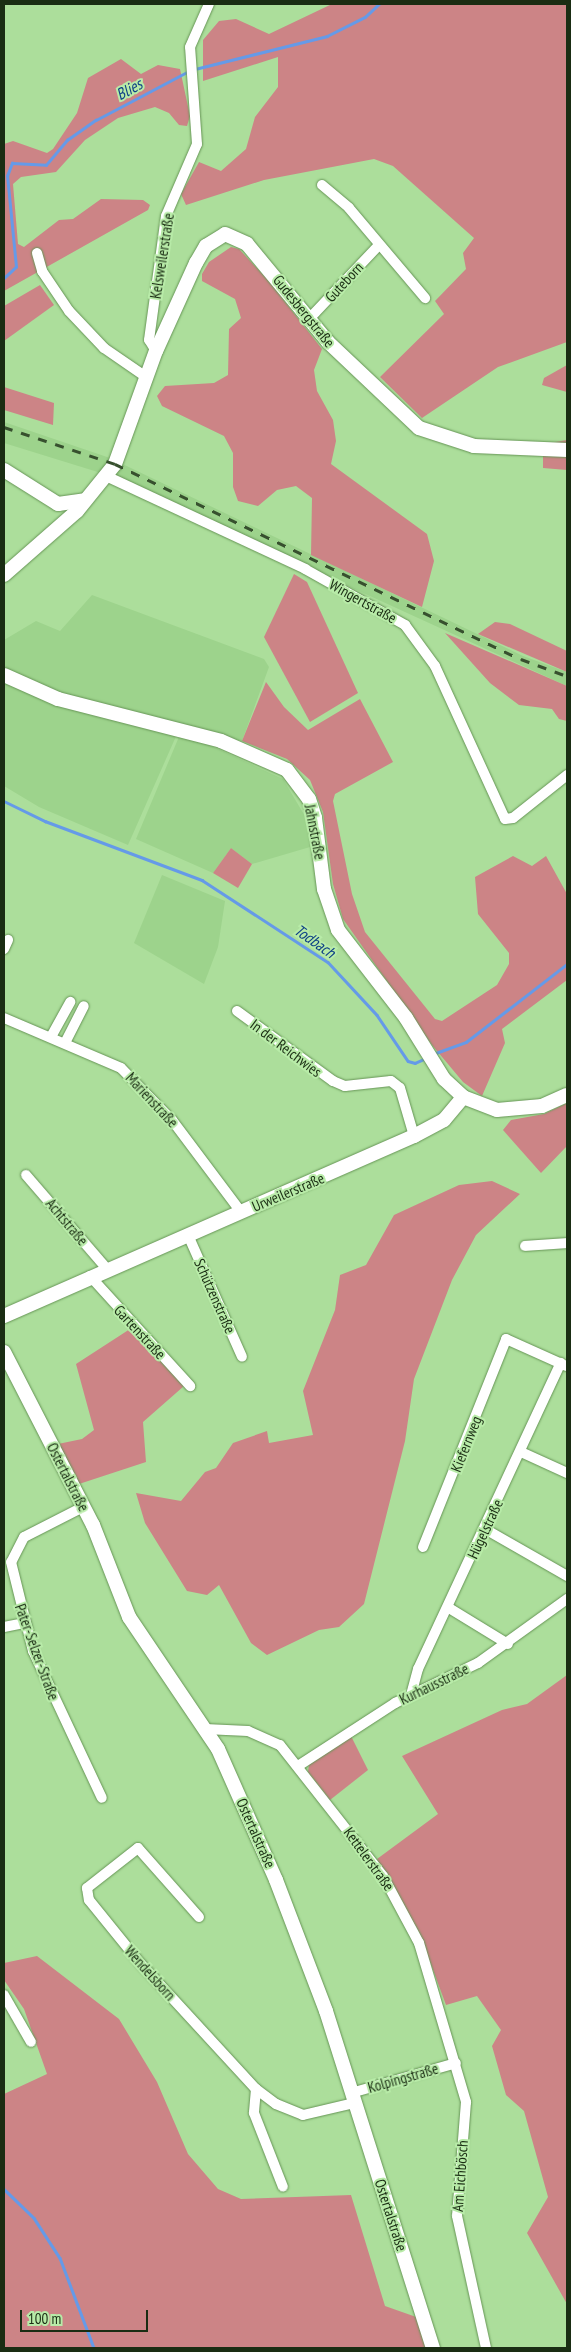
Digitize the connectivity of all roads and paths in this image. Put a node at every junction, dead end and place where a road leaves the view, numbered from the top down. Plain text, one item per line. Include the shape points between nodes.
1 (209, 4) edge
2 (322, 184) dead end
3 (379, 245) junction
4 (37, 254) dead end
5 (425, 298) dead end
6 (309, 319) junction
7 (156, 351) junction
8 (146, 377) junction
9 (567, 450) edge
10 (4, 470) edge
11 (106, 476) junction
12 (86, 499) junction
13 (64, 505) junction
14 (55, 531) junction
15 (4, 574) edge
16 (4, 674) edge
17 (567, 775) edge
18 (70, 1002) dead end
19 (84, 1006) dead end
20 (237, 1011) dead end
21 (4, 1018) edge
22 (52, 1035) junction
23 (66, 1041) junction
24 (567, 1095) edge
25 (464, 1097) junction
26 (414, 1136) junction
27 (26, 1175) dead end
28 (241, 1212) junction
29 (188, 1235) junction
30 (567, 1243) edge
31 (525, 1246) dead end
32 (107, 1269) junction
33 (90, 1276) junction
34 (4, 1316) edge
35 (4, 1352) edge
36 (242, 1358) dead end
37 (564, 1365) edge
38 (190, 1386) dead end
39 (521, 1452) junction
40 (567, 1473) edge
41 (83, 1507) junction
42 (485, 1529) junction
43 (423, 1547) dead end
44 (567, 1576) edge
45 (567, 1599) edge
46 (449, 1608) junction
47 (24, 1623) junction
48 (4, 1627) edge
49 (508, 1644) junction
50 (411, 1695) junction
51 (205, 1729) junction
52 (298, 1766) junction
53 (102, 1798) dead end
54 (199, 1916) dead end
55 (4, 1996) edge
56 (32, 2042) dead end
57 (456, 2063) junction
58 (256, 2089) junction
59 (353, 2098) junction
60 (283, 2187) dead end
61 (433, 2348) edge
62 (486, 2348) edge

1 - 7 street, Kelsweilerstraße via 189,57 197,144 166,216 149,340
2 - 3 street
3 - 5 street
3 - 6 street, Guteborn
4 - 8 street via 42,271 80,323 126,366
6 - 7 street, Gudesbergstraße via 247,244 225,234 206,246
6 - 9 street, Gudesbergstraße via 366,382 419,428 449,440 503,448
7 - 8 street
8 - 11 street via 120,455
10 - 13 street
11 - 12 street
11 - 17 street, Wingertstraße via 305,570 405,625 435,666 504,819 513,818
12 - 13 street
12 - 14 street
13 - 14 street
14 - 15 street
16 - 25 street, Jahnstraße via 58,699 221,741 287,770 313,812 324,889 338,930 432,1063
18 - 22 street
19 - 23 street
20 - 26 street, In der Reichwies via 333,1082 345,1086 391,1081 400,1088
21 - 22 street, Marienstraße
22 - 23 street, Marienstraße
23 - 28 street, Marienstraße via 101,1056 138,1082 206,1161
24 - 25 street via 542,1106 497,1110
25 - 26 street, Urweilerstraße via 444,1120
26 - 28 street, Urweilerstraße
27 - 32 street, Achtstraße
28 - 29 street, Urweilerstraße
29 - 32 street, Urweilerstraße
29 - 36 street, Schützenstraße
30 - 31 street
32 - 33 street, Urweilerstraße
33 - 34 street, Urweilerstraße
33 - 38 street, Gartenstraße
35 - 41 street, Ostertalstraße
37 - 39 street, Hügelstraße
37 - 43 street, Kiefernweg via 506,1339
39 - 40 street
39 - 42 street, Hügelstraße
41 - 47 street, Pater-Selzer-Straße via 24,1537 13,1551
41 - 51 street, Ostertalstraße via 142,1641
42 - 44 street
42 - 46 street, Hügelstraße
45 - 49 street, Kurhausstraße
46 - 49 street
46 - 50 street, Hügelstraße via 416,1675
47 - 48 street
47 - 53 street, Pater-Selzer-Straße via 50,1694
49 - 50 street, Kurhausstraße
50 - 52 street, Kurhausstraße
51 - 52 street, Kettelerstraße via 263,1735 280,1745
51 - 59 street, Ostertalstraße via 295,1924
52 - 57 street, Kettelerstraße via 383,1876 404,1911 432,1979
54 - 58 street, Wendelsborn via 138,1848 87,1888 89,1900 140,1963
55 - 56 street
57 - 59 street, Kolpingstraße
57 - 62 street, Am Eichbösch via 466,2102 458,2232
58 - 59 street, Wendelsborn via 276,2104 303,2115
58 - 60 street via 254,2113
59 - 61 street, Ostertalstraße

